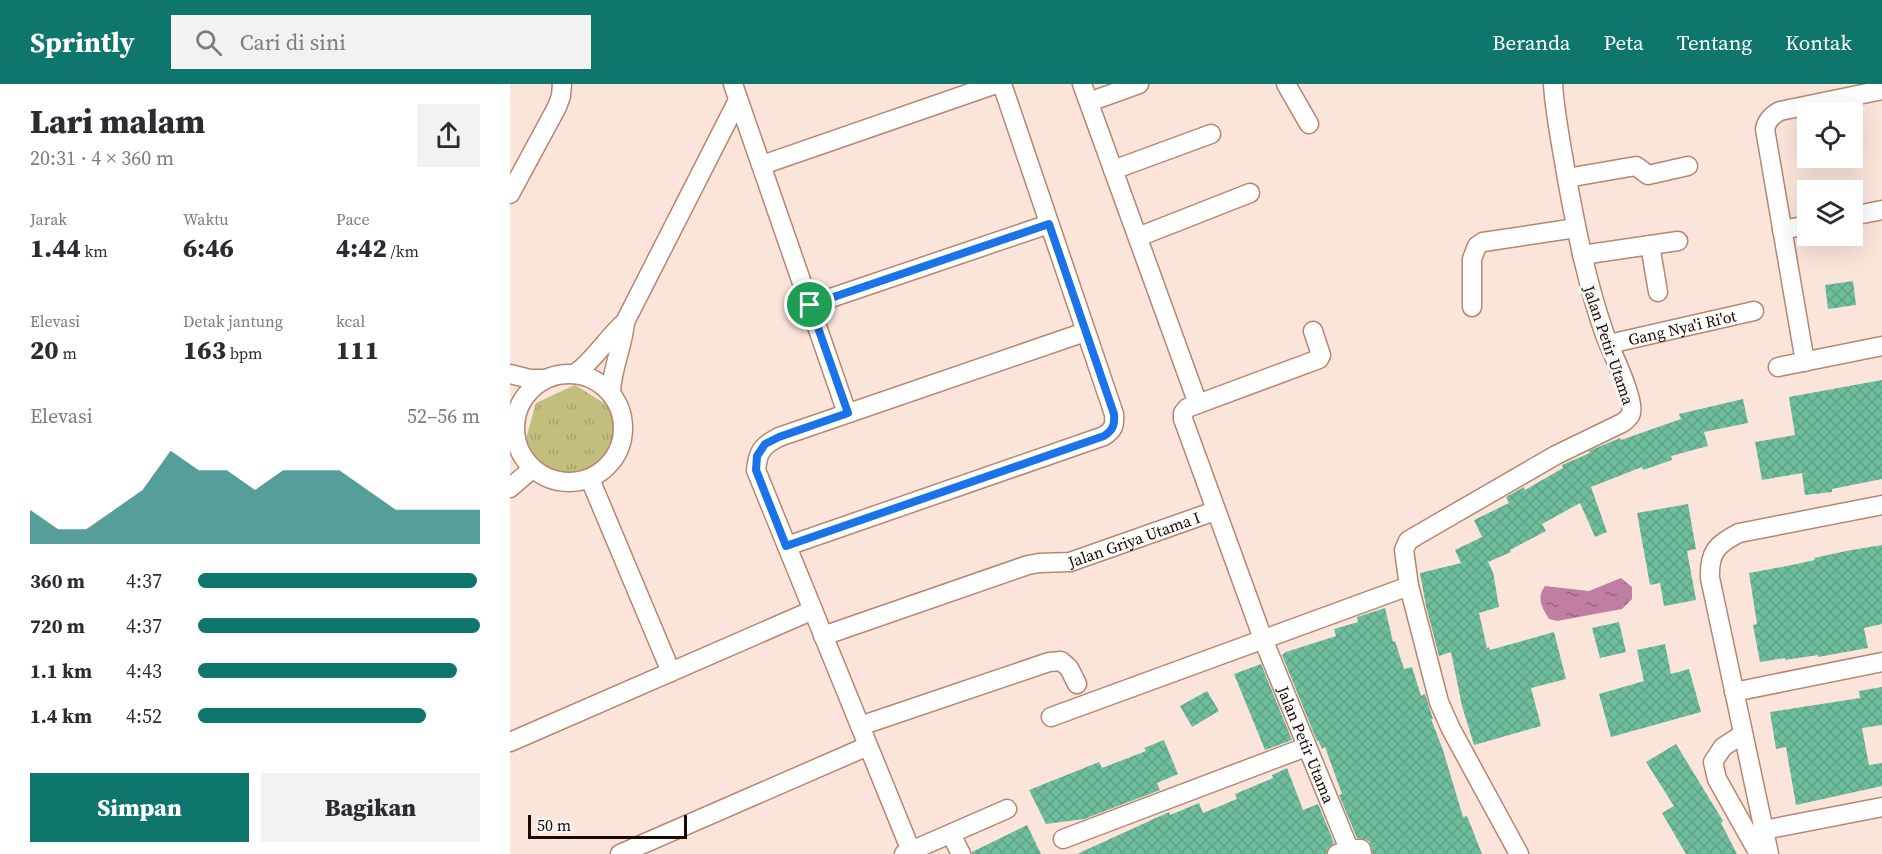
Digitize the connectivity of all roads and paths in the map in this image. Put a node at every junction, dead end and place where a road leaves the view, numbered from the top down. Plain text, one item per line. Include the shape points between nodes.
1 (562, 84) edge
2 (996, 84) edge
3 (1002, 84) edge
4 (1082, 84) edge
5 (1139, 84) edge
6 (1286, 84) edge
7 (1553, 84) edge
8 (1882, 90) edge
9 (736, 92) edge
10 (1089, 102) junction
11 (1308, 124) dead end
12 (1211, 134) dead end
13 (762, 165) junction
14 (1688, 166) dead end
15 (1113, 170) junction
16 (1567, 178) junction
17 (1250, 193) dead end
18 (510, 194) edge
19 (1882, 210) edge
20 (1863, 214) edge
21 (1049, 224) junction
22 (1797, 227) edge
23 (1576, 228) junction
24 (1782, 230) junction
25 (1138, 237) junction
26 (1678, 242) dead end
27 (1650, 246) junction
28 (1582, 255) junction
29 (1658, 292) dead end
30 (810, 305) junction
31 (1472, 307) dead end
32 (1754, 310) dead end
33 (625, 322) junction
34 (1313, 331) dead end
35 (1085, 332) junction
36 (1608, 344) junction
37 (1882, 346) edge
38 (1805, 362) junction
39 (1778, 367) dead end
40 (510, 374) edge
41 (575, 374) junction
42 (546, 379) junction
43 (611, 392) junction
44 (1198, 404) junction
45 (848, 413) junction
46 (512, 420) edge
47 (532, 469) junction
48 (590, 479) junction
49 (510, 489) edge
50 (1882, 505) edge
51 (1215, 511) junction
52 (786, 546) junction
53 (1408, 586) junction
54 (813, 610) junction
55 (823, 636) junction
56 (1263, 639) junction
57 (1882, 662) edge
58 (671, 672) junction
59 (1077, 684) dead end
60 (1734, 692) junction
61 (1051, 717) dead end
62 (860, 726) junction
63 (1743, 734) junction
64 (511, 740) edge
65 (868, 746) junction
66 (1306, 747) junction
67 (1882, 807) edge
68 (1007, 809) dead end
69 (1764, 830) junction
70 (951, 834) junction
71 (1063, 839) dead end
72 (1349, 852) edge
73 (908, 853) edge
74 (620, 854) edge
75 (961, 854) edge
76 (1519, 854) edge
77 (1759, 854) edge
78 (1769, 854) edge

1 - 18 street via 556,107
2 - 13 street
3 - 21 street
4 - 10 street
5 - 10 street
6 - 11 street
7 - 16 street, Jalan Petir Utama
8 - 24 street via 1780,111 1766,123
9 - 13 street
9 - 33 street
10 - 15 street
12 - 15 street
13 - 30 street
14 - 16 street via 1648,175 1636,166
15 - 25 street
16 - 23 street, Jalan Petir Utama
17 - 25 street
19 - 20 street
21 - 30 street
21 - 35 street
22 - 24 street
23 - 28 street, Jalan Petir Utama
23 - 31 street via 1477,246 1472,259
24 - 38 street
25 - 44 street
26 - 27 street
27 - 28 street
27 - 29 street
28 - 36 street, Jalan Petir Utama
30 - 45 street
32 - 36 street, Gang Nya'i Ri'ot
33 - 41 street via 596,357
33 - 43 street
34 - 44 street via 1319,359
35 - 45 street
35 - 52 street via 1114,414 1111,432
36 - 53 street, Jalan Petir Utama via 1630,396 1629,417 1408,541 1404,550
37 - 38 street
38 - 39 street
40 - 42 street
41 - 42 street
41 - 43 street via 594,380
42 - 46 street via 524,398
43 - 48 street via 622,415 622,441 610,464
44 - 51 street, Jalan Petir Utama via 1187,408 1183,419
45 - 52 street via 779,437 765,444 757,456 756,470
46 - 47 street via 522,457
47 - 48 street via 554,481
47 - 49 street
48 - 58 street
50 - 60 street via 1739,533 1714,551 1709,563 1710,578
51 - 55 street, Jalan Griya Utama I via 1070,562 1028,565
51 - 56 street, Jalan Petir Utama
52 - 54 street
53 - 56 street
53 - 76 street, Jalan Petir Utama via 1439,702
54 - 55 street
54 - 58 street
55 - 62 street
56 - 61 street
56 - 66 street, Jalan Petir Utama
57 - 60 street
58 - 64 street
59 - 62 street via 1069,668 1060,662 1049,662
60 - 63 street
62 - 65 street
63 - 69 street
63 - 77 street via 1723,747 1713,762 1717,779
65 - 73 street
65 - 74 street
66 - 71 street
66 - 72 street, Jalan Petir Utama
67 - 69 street
68 - 70 street
69 - 78 street
70 - 73 street
70 - 75 street

